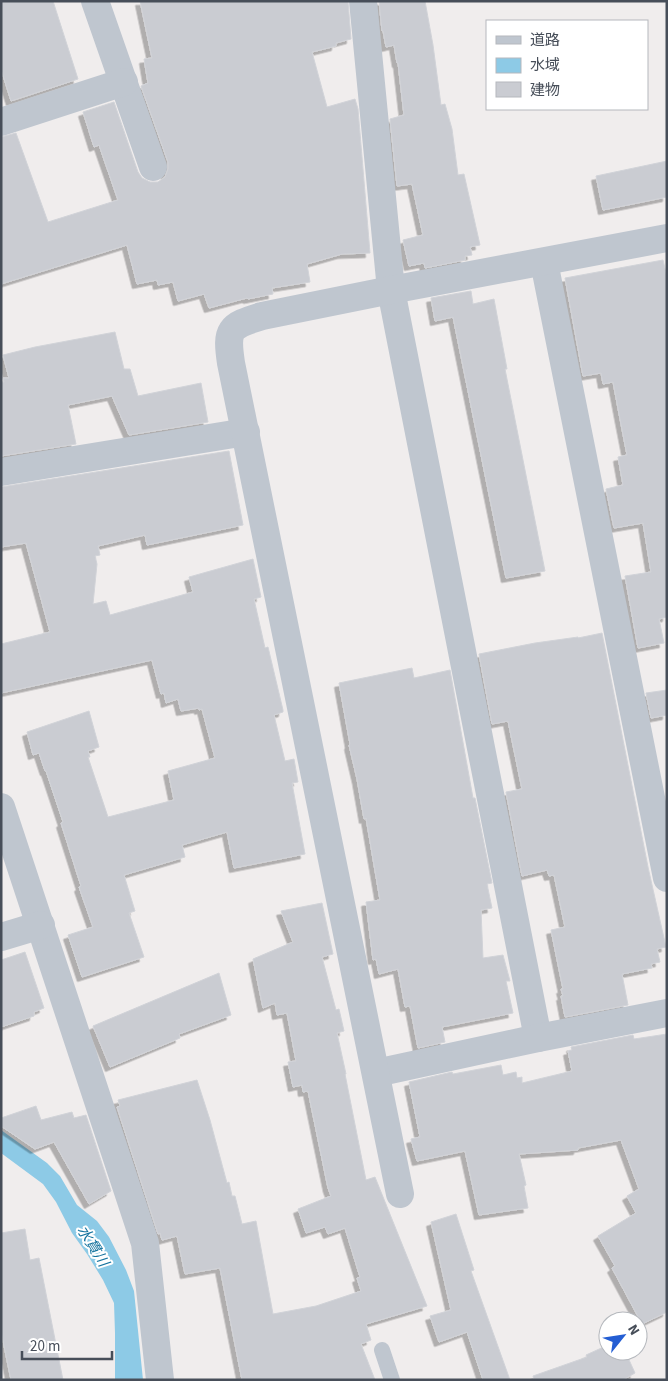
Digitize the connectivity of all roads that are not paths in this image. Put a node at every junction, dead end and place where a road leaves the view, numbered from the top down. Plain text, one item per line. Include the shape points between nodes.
1 (95, 1) edge
2 (363, 1) edge
3 (124, 82) junction
4 (1, 122) edge
5 (153, 167) dead end
6 (667, 238) edge
7 (544, 262) junction
8 (390, 290) junction
9 (246, 432) junction
10 (1, 472) edge
11 (1, 807) edge
12 (667, 878) edge
13 (41, 925) junction
14 (1, 937) edge
15 (667, 1013) edge
16 (538, 1038) junction
17 (376, 1073) junction
18 (400, 1194) dead end
19 (382, 1350) dead end
20 (160, 1380) edge
21 (392, 1380) edge

1 - 3 street
2 - 8 street
3 - 4 street
3 - 5 street
6 - 7 street
7 - 8 street
7 - 12 street
8 - 9 street via 262,316 237,325 231,331 229,350
8 - 16 street
9 - 10 street
9 - 17 street
11 - 13 street
13 - 14 street
13 - 20 street via 145,1243
15 - 16 street
16 - 17 street
17 - 18 street
19 - 21 lane

